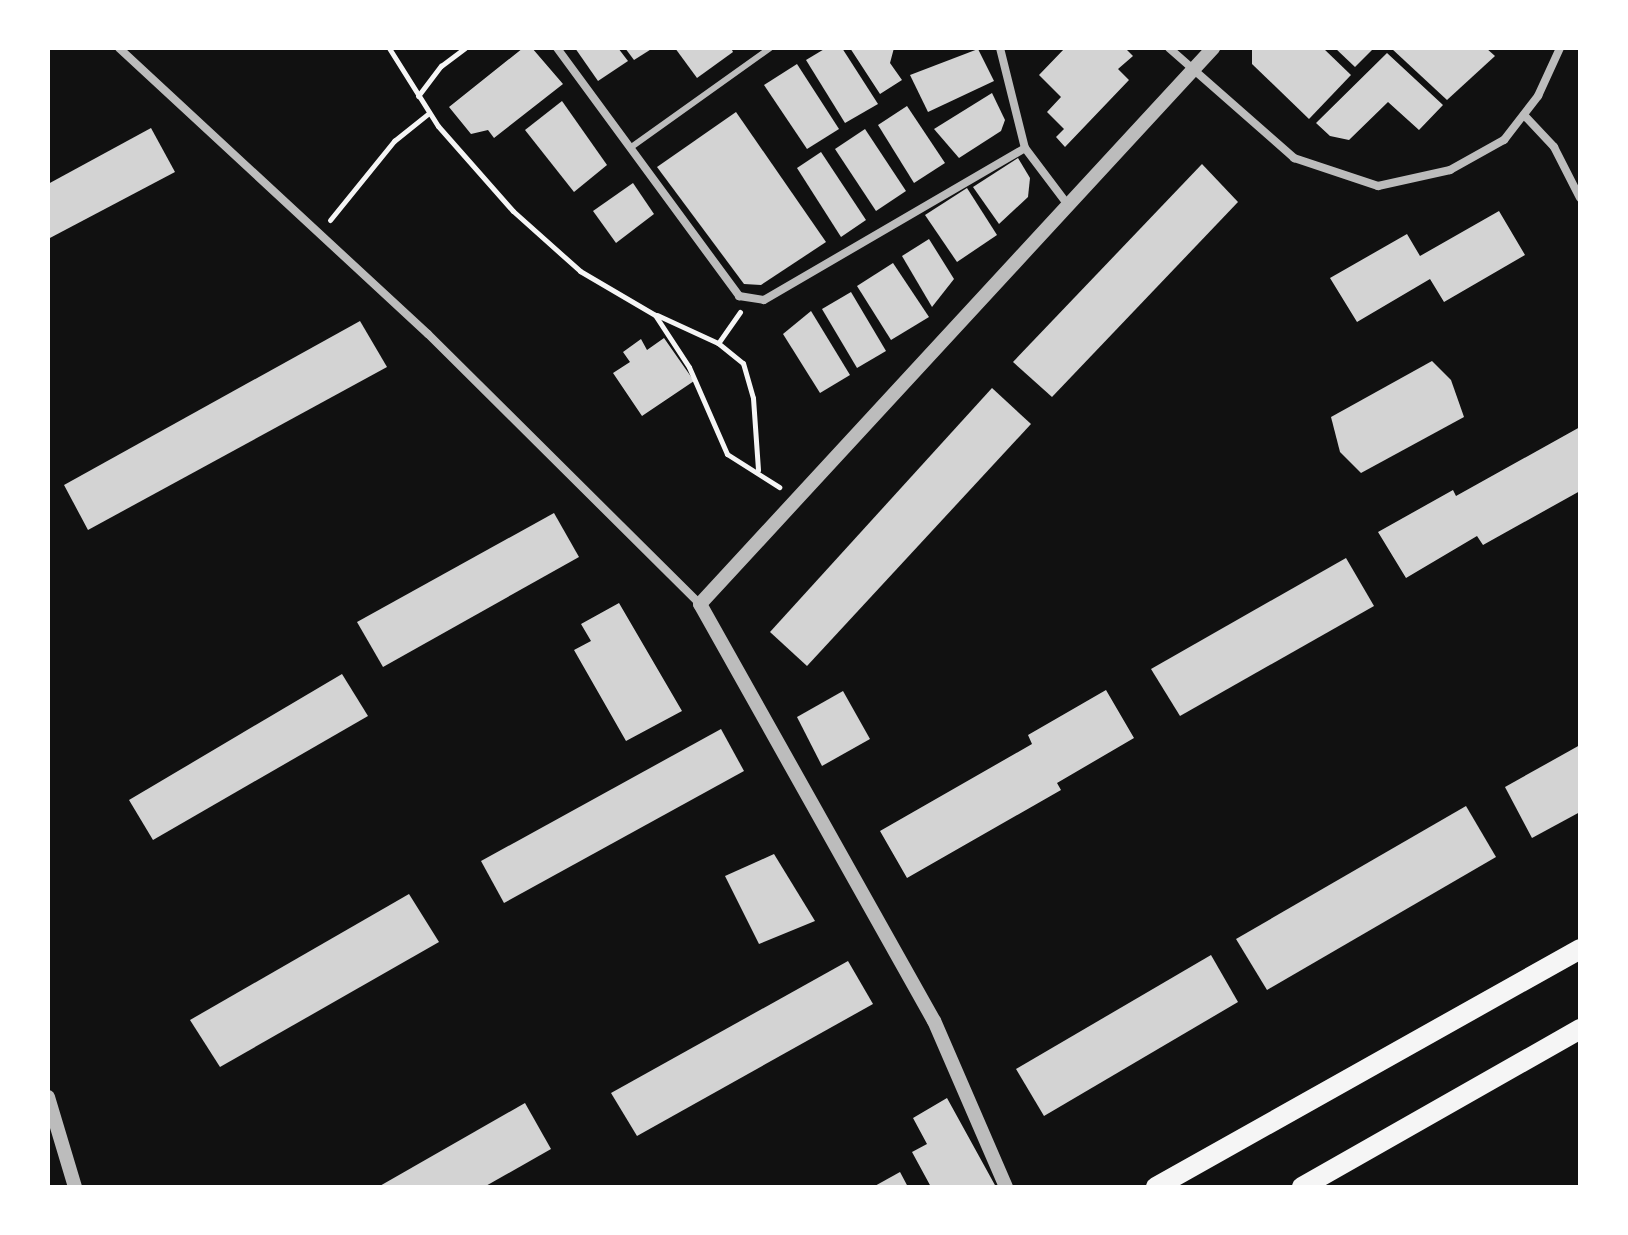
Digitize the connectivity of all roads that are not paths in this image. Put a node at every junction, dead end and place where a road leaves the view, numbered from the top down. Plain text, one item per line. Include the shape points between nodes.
1 (119, 48) edge
2 (557, 48) edge
3 (770, 48) edge
4 (1000, 48) edge
5 (1169, 48) edge
6 (1213, 48) edge
7 (1560, 48) edge
8 (1193, 70) junction
9 (1524, 115) junction
10 (1025, 148) junction
11 (630, 149) junction
12 (1580, 198) edge
13 (1068, 205) junction
14 (700, 604) junction
15 (1580, 949) edge
16 (1580, 1029) edge
17 (48, 1097) edge
18 (75, 1187) edge
19 (1006, 1187) edge
20 (1156, 1187) edge
21 (1302, 1187) edge

1 - 14 street
2 - 11 street
3 - 11 lane
4 - 10 street
5 - 8 street
6 - 8 street
7 - 9 street
8 - 9 street via 1294,158 1378,186 1450,170 1504,140
8 - 13 street
9 - 12 street via 1554,147
10 - 11 street via 764,300 739,296
10 - 13 street
13 - 14 street
14 - 19 street via 934,1021
15 - 20 main road
16 - 21 main road
17 - 18 street

